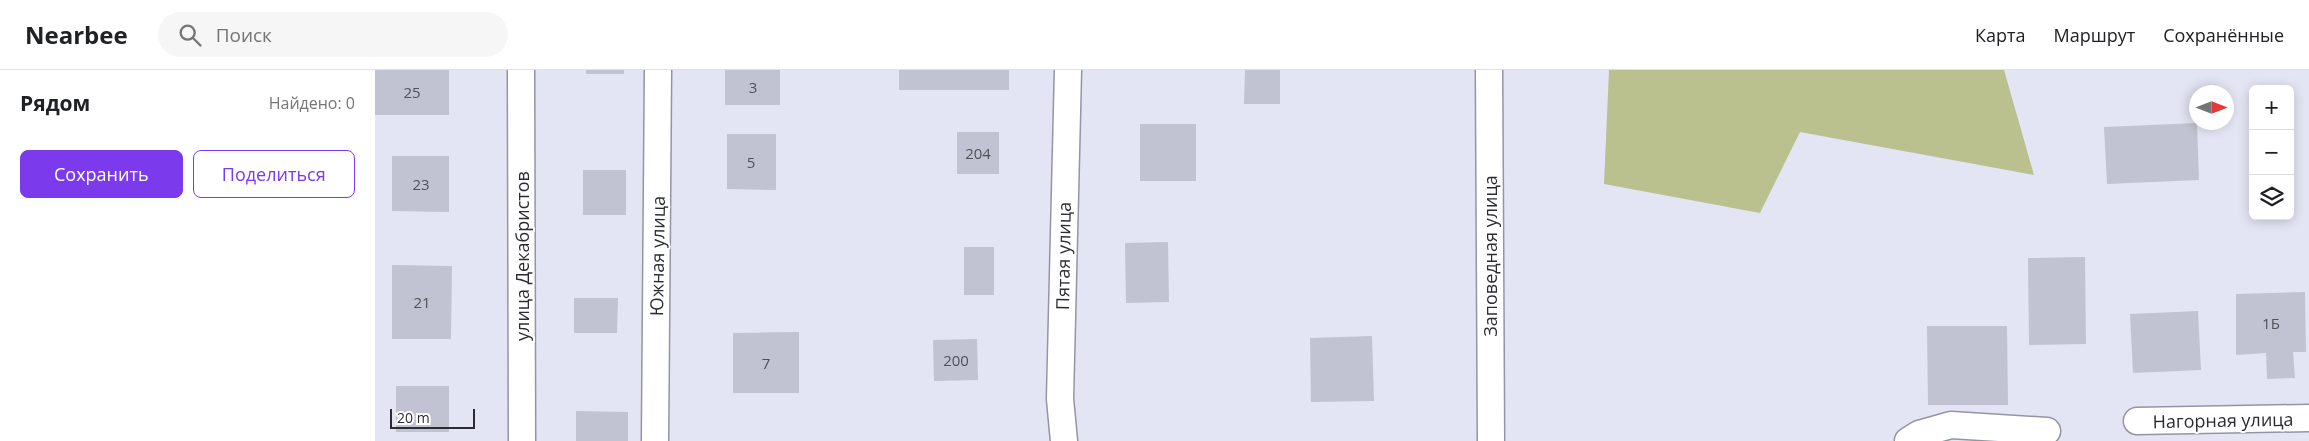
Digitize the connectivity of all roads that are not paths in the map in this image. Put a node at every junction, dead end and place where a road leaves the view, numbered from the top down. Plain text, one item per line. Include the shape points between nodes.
1 (521, 70) edge
2 (659, 70) edge
3 (1068, 70) edge
4 (1489, 70) edge
5 (2309, 418) edge
6 (2137, 421) dead end
7 (2047, 431) dead end
8 (522, 441) edge
9 (655, 441) edge
10 (1063, 441) edge
11 (1491, 441) edge
12 (1908, 441) edge

1 - 8 street, улица Декабристов
2 - 9 street, Южная улица
3 - 10 street, Пятая улица via 1060,399
4 - 11 street, Заповедная улица
5 - 6 street, Нагорная улица
7 - 12 street via 1951,425 1919,434

